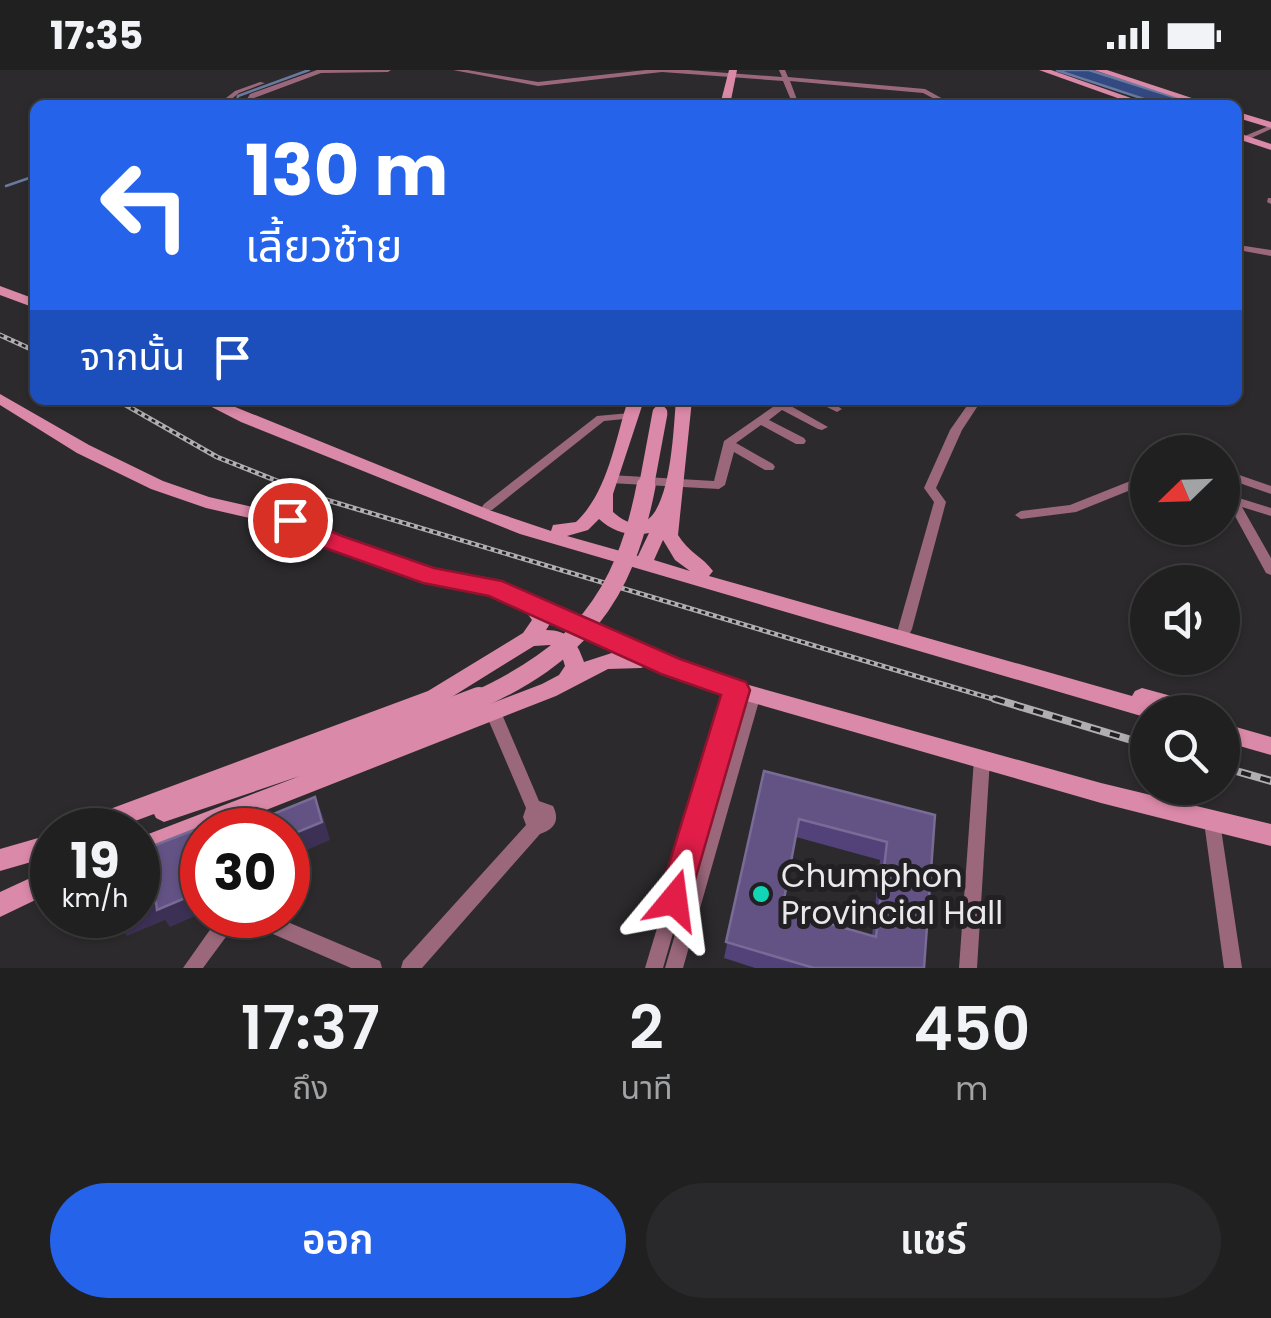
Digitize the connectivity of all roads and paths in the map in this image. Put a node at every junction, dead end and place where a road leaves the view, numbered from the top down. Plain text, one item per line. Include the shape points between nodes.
1 (298, 70) edge
2 (388, 70) edge
3 (456, 70) edge
4 (486, 70) edge
5 (782, 70) edge
6 (1042, 70) edge
7 (1098, 70) edge
8 (620, 72) edge
9 (737, 74) edge
10 (475, 76) junction
11 (788, 80) junction
12 (227, 100) edge
13 (256, 100) edge
14 (726, 100) edge
15 (735, 100) edge
16 (794, 100) edge
17 (941, 100) edge
18 (1131, 100) edge
19 (1192, 100) edge
20 (1242, 115) edge
21 (1271, 126) edge
22 (1242, 137) edge
23 (1242, 137) edge
24 (1271, 147) edge
25 (1242, 249) edge
26 (1271, 253) edge
27 (0, 282) edge
28 (0, 290) edge
29 (30, 292) edge
30 (30, 302) edge
31 (0, 399) edge
32 (216, 405) edge
33 (240, 405) edge
34 (683, 405) edge
35 (783, 405) edge
36 (789, 405) edge
37 (829, 405) edge
38 (973, 405) edge
39 (661, 406) edge
40 (633, 408) edge
41 (838, 409) dead end
42 (760, 420) junction
43 (822, 427) dead end
44 (800, 440) dead end
45 (728, 444) junction
46 (355, 460) junction
47 (769, 467) dead end
48 (610, 479) junction
49 (1240, 479) edge
50 (413, 483) junction
51 (672, 484) junction
52 (1130, 485) edge
53 (1271, 490) edge
54 (488, 507) junction
55 (1271, 512) edge
56 (604, 514) junction
57 (665, 514) junction
58 (1021, 515) dead end
59 (558, 529) junction
60 (606, 548) junction
61 (646, 560) junction
62 (1271, 570) edge
63 (704, 571) junction
64 (527, 601) junction
65 (571, 621) junction
66 (905, 628) junction
67 (534, 637) junction
68 (612, 640) junction
69 (671, 666) junction
70 (570, 677) junction
71 (1085, 686) junction
72 (745, 692) junction
73 (1130, 696) edge
74 (1130, 702) edge
75 (493, 712) junction
76 (1240, 725) edge
77 (1271, 734) edge
78 (1240, 737) edge
79 (1271, 746) edge
80 (982, 758) junction
81 (312, 762) junction
82 (141, 808) edge
83 (160, 812) edge
84 (1212, 822) junction
85 (160, 828) edge
86 (1271, 834) edge
87 (160, 841) edge
88 (678, 921) junction
89 (192, 968) edge
90 (373, 968) edge
91 (410, 968) edge
92 (654, 968) edge
93 (674, 968) edge
94 (968, 968) edge
95 (1232, 968) edge

1 - 12 street
2 - 13 street via 320,72 252,95
3 - 10 street
4 - 10 street
5 - 11 street
6 - 18 main road
7 - 19 main road
8 - 9 street
8 - 10 street via 542,84
9 - 11 street
9 - 14 main road
9 - 15 main road
11 - 16 street
11 - 17 street via 920,90
20 - 21 main road
21 - 22 street
23 - 24 main road
25 - 26 street
27 - 29 main road
28 - 30 main road
31 - 64 main road via 157,485 268,514 432,577
32 - 46 main road
33 - 46 main road
34 - 51 main road
35 - 42 street
36 - 43 street
37 - 41 street
38 - 66 street via 930,488 940,502
39 - 81 main road, bridge via 627,561 607,600 578,634 498,689
40 - 48 main road
40 - 54 street via 602,418
42 - 44 street
42 - 45 street
45 - 47 street
45 - 51 street via 719,485
46 - 50 main road
48 - 51 street
48 - 56 main road
48 - 59 main road via 590,518
49 - 53 street
50 - 54 main road
50 - 60 main road via 467,510
51 - 57 main road
51 - 63 main road via 670,535 681,555
52 - 58 street via 1072,508
54 - 59 main road
55 - 62 street via 1234,505
56 - 57 main road via 637,529
56 - 60 main road
57 - 61 main road
59 - 60 main road
60 - 61 main road
61 - 63 main road
61 - 71 main road
63 - 66 main road
64 - 65 main road
64 - 67 main road via 542,620
65 - 67 main road
65 - 68 main road
66 - 71 main road
67 - 70 main road via 568,644 576,661
67 - 82 main road via 435,696
68 - 69 main road
68 - 70 main road
69 - 70 main road via 617,657
69 - 72 main road
70 - 75 main road
71 - 73 main road
71 - 74 main road
72 - 80 main road
72 - 88 street
75 - 87 main road
75 - 91 street via 536,818
76 - 77 main road
78 - 79 main road
80 - 84 main road
80 - 94 street
81 - 83 main road
81 - 85 main road
84 - 86 main road
84 - 95 street
88 - 92 street
88 - 93 street
89 - 90 street via 226,923 250,915

